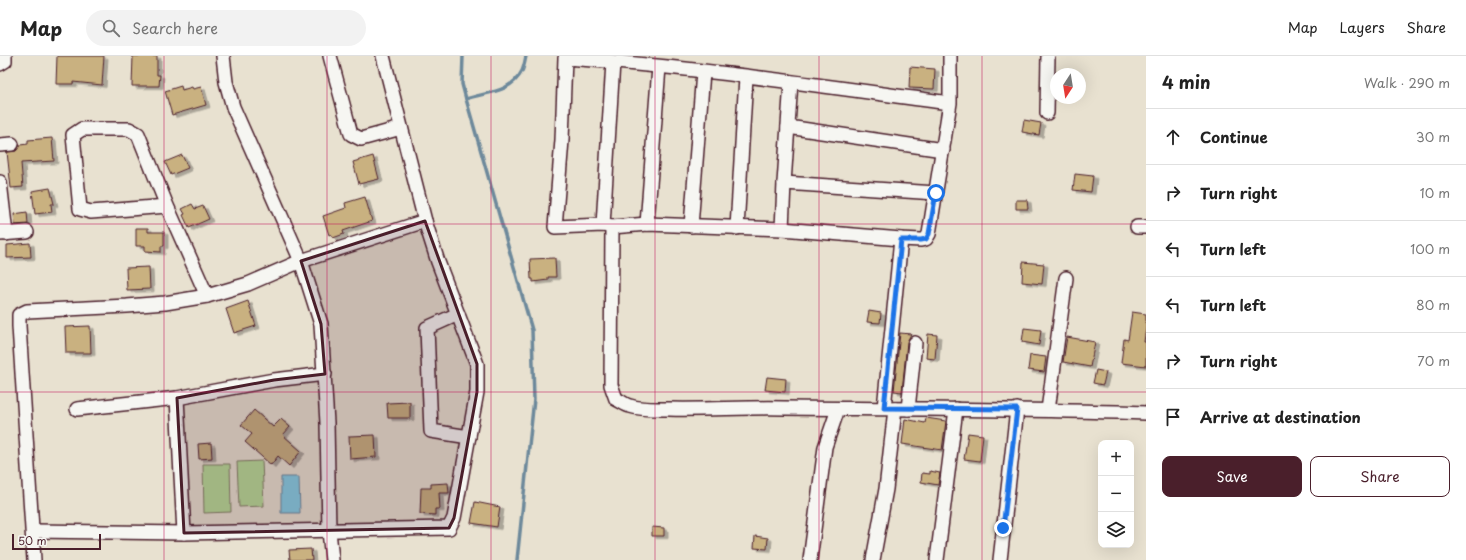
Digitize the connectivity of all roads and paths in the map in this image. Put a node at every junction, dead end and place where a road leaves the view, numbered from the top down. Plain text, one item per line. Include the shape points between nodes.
1 (5, 56) edge
2 (223, 56) edge
3 (330, 56) edge
4 (383, 56) edge
5 (950, 56) edge
6 (1048, 56) edge
7 (613, 62) junction
8 (0, 64) edge
9 (659, 67) junction
10 (703, 72) junction
11 (746, 77) junction
12 (791, 82) junction
13 (950, 103) junction
14 (1047, 113) dead end
15 (788, 127) junction
16 (401, 128) junction
17 (943, 150) junction
18 (0, 182) edge
19 (784, 183) junction
20 (936, 193) junction
21 (167, 206) junction
22 (425, 221) junction
23 (647, 224) junction
24 (607, 226) junction
25 (691, 226) junction
26 (737, 228) junction
27 (782, 229) junction
28 (27, 232) dead end
29 (3, 234) edge
30 (901, 240) junction
31 (301, 261) junction
32 (1066, 278) dead end
33 (207, 296) junction
34 (458, 314) junction
35 (915, 343) dead end
36 (325, 374) junction
37 (178, 398) junction
38 (77, 409) dead end
39 (838, 409) junction
40 (895, 409) junction
41 (956, 409) junction
42 (1017, 409) junction
43 (1048, 410) junction
44 (1146, 413) edge
45 (469, 437) junction
46 (33, 531) junction
47 (329, 531) junction
48 (184, 533) junction
49 (34, 560) edge
50 (332, 560) edge
51 (810, 560) edge
52 (873, 560) edge
53 (937, 560) edge
54 (1000, 560) edge

1 - 8 street
2 - 31 street via 226,82 233,107
3 - 16 street via 351,134 361,139
4 - 16 street
5 - 13 street
6 - 14 street
7 - 9 street
7 - 24 street
7 - 24 street via 565,58 555,227
9 - 10 street
9 - 23 street
10 - 11 street
10 - 25 street
11 - 12 street
11 - 26 street
12 - 13 street
12 - 15 street
13 - 17 street
15 - 17 street
15 - 19 street
16 - 22 street
17 - 20 street
18 - 29 street
19 - 20 street
19 - 27 street
20 - 30 street via 926,239
21 - 21 street via 138,134 129,128 82,129 73,135 80,209 91,212
21 - 33 street
22 - 31 street
22 - 34 street
23 - 24 street
23 - 25 street
24 - 39 street via 611,385 616,399 630,406 645,408
25 - 26 street
26 - 27 street
27 - 30 street
28 - 29 street
30 - 40 street
31 - 33 street via 248,284
31 - 36 street via 321,324
32 - 43 street
33 - 46 street via 126,306 27,310 19,315
34 - 45 street via 477,364 477,392
34 - 45 street via 427,328 431,431
35 - 40 street
36 - 37 street via 274,380
36 - 47 street
37 - 38 street
37 - 48 street
39 - 40 street
39 - 51 street via 825,447
40 - 41 street
40 - 52 street via 886,489
41 - 42 street
41 - 53 street
42 - 43 street
42 - 54 street
43 - 44 street
45 - 47 street via 454,518 449,528
46 - 48 street
46 - 49 street
47 - 48 street
47 - 50 street

